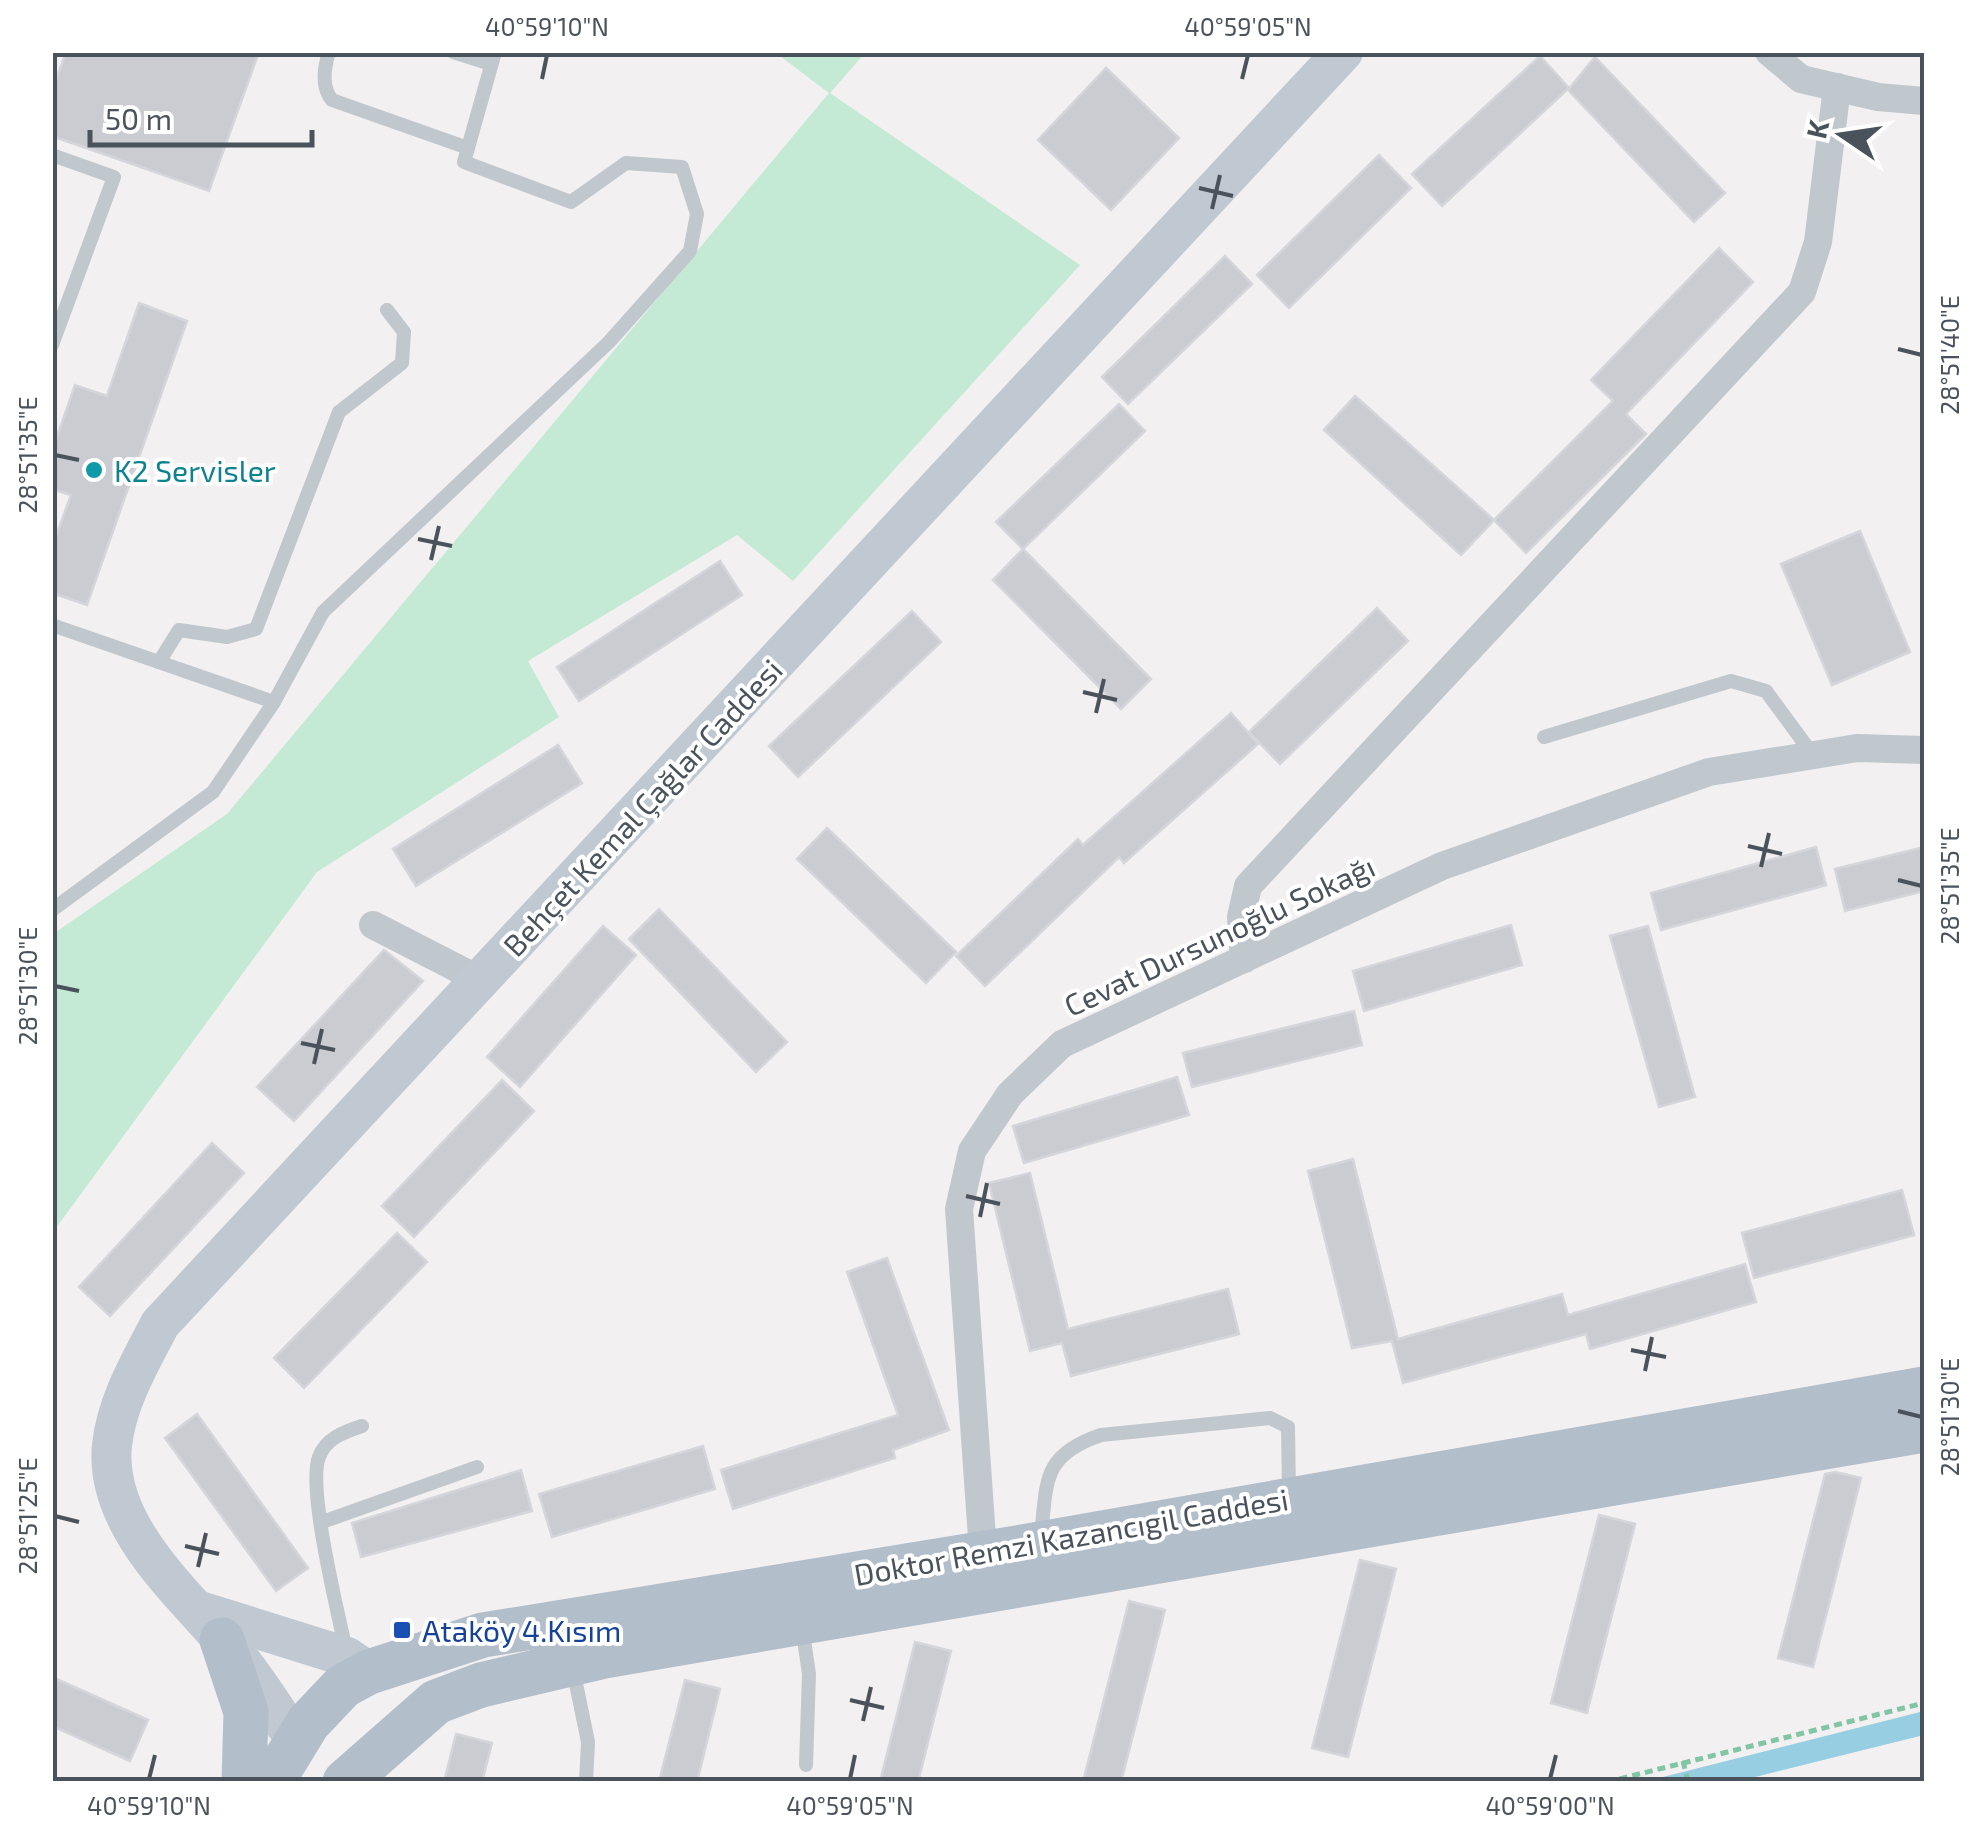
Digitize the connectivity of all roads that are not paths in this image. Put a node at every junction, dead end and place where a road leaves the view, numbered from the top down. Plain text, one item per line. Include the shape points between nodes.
1 (329, 52) edge
2 (452, 52) edge
3 (1343, 52) edge
4 (1769, 52) edge
5 (493, 58) edge
6 (1837, 88) junction
7 (1924, 100) edge
8 (468, 148) junction
9 (52, 155) edge
10 (387, 310) dead end
11 (52, 345) edge
12 (52, 625) edge
13 (159, 662) junction
14 (274, 702) junction
15 (1544, 736) dead end
16 (1924, 750) edge
17 (1814, 756) junction
18 (52, 910) edge
19 (373, 926) dead end
20 (1244, 959) junction
21 (480, 980) junction
22 (1924, 1389) edge
23 (362, 1426) dead end
24 (1924, 1430) edge
25 (476, 1467) dead end
26 (1289, 1500) junction
27 (322, 1522) junction
28 (1040, 1544) junction
29 (982, 1552) junction
30 (210, 1625) junction
31 (802, 1625) junction
32 (358, 1664) junction
33 (572, 1664) junction
34 (397, 1732) junction
35 (296, 1740) junction
36 (806, 1765) dead end
37 (244, 1782) edge
38 (272, 1782) edge
39 (345, 1782) edge
40 (586, 1782) edge

1 - 8 lane via 324,71 332,100
2 - 5 lane
3 - 21 main road, Behçet Kemal Çağlar Caddesi
4 - 6 street via 1801,79
5 - 8 lane
6 - 7 street
6 - 20 street via 1818,242 1802,292 1248,886 1241,917
8 - 14 lane via 464,162 572,202 626,162 682,167 697,214 690,251 609,342 323,612
9 - 11 lane via 114,177
10 - 13 lane via 404,332 402,363 339,412 256,629 227,637 179,630
12 - 13 lane
13 - 14 lane
14 - 18 lane via 214,792
15 - 17 lane via 1731,681 1766,691
16 - 17 street, Cevat Dursunoğlu Sokağı via 1858,748
17 - 20 street, Cevat Dursunoğlu Sokağı via 1709,772 1442,866
19 - 21 street
20 - 29 street, Cevat Dursunoğlu Sokağı via 1062,1044 1010,1094 972,1151 959,1209
21 - 30 main road, Behçet Kemal Çağlar Caddesi via 160,1324 124,1394 111,1448 122,1508 156,1566
22 - 26 main road, Doktor Remzi Kazancıgil Caddesi
23 - 27 lane via 340,1433 318,1458
24 - 31 main road, Doktor Remzi Kazancıgil Caddesi
25 - 27 lane
26 - 28 main road, Doktor Remzi Kazancıgil Caddesi
26 - 28 lane via 1288,1427 1270,1418 1101,1436 1074,1444 1052,1466
27 - 32 lane
28 - 29 main road, Doktor Remzi Kazancıgil Caddesi
29 - 32 main road, Doktor Remzi Kazancıgil Caddesi via 483,1635
30 - 32 main road
30 - 35 main road, Behçet Kemal Çağlar Caddesi
30 - 37 main road via 246,1712
31 - 33 main road, Doktor Remzi Kazancıgil Caddesi
31 - 36 lane via 809,1674
32 - 34 main road via 388,1692 398,1711
32 - 35 main road, Doktor Remzi Kazancıgil Caddesi
33 - 34 main road, Doktor Remzi Kazancıgil Caddesi via 436,1702
33 - 40 lane via 588,1742
34 - 39 main road, Doktor Remzi Kazancıgil Caddesi
35 - 38 main road, Doktor Remzi Kazancıgil Caddesi
35 - 39 main road via 312,1762

